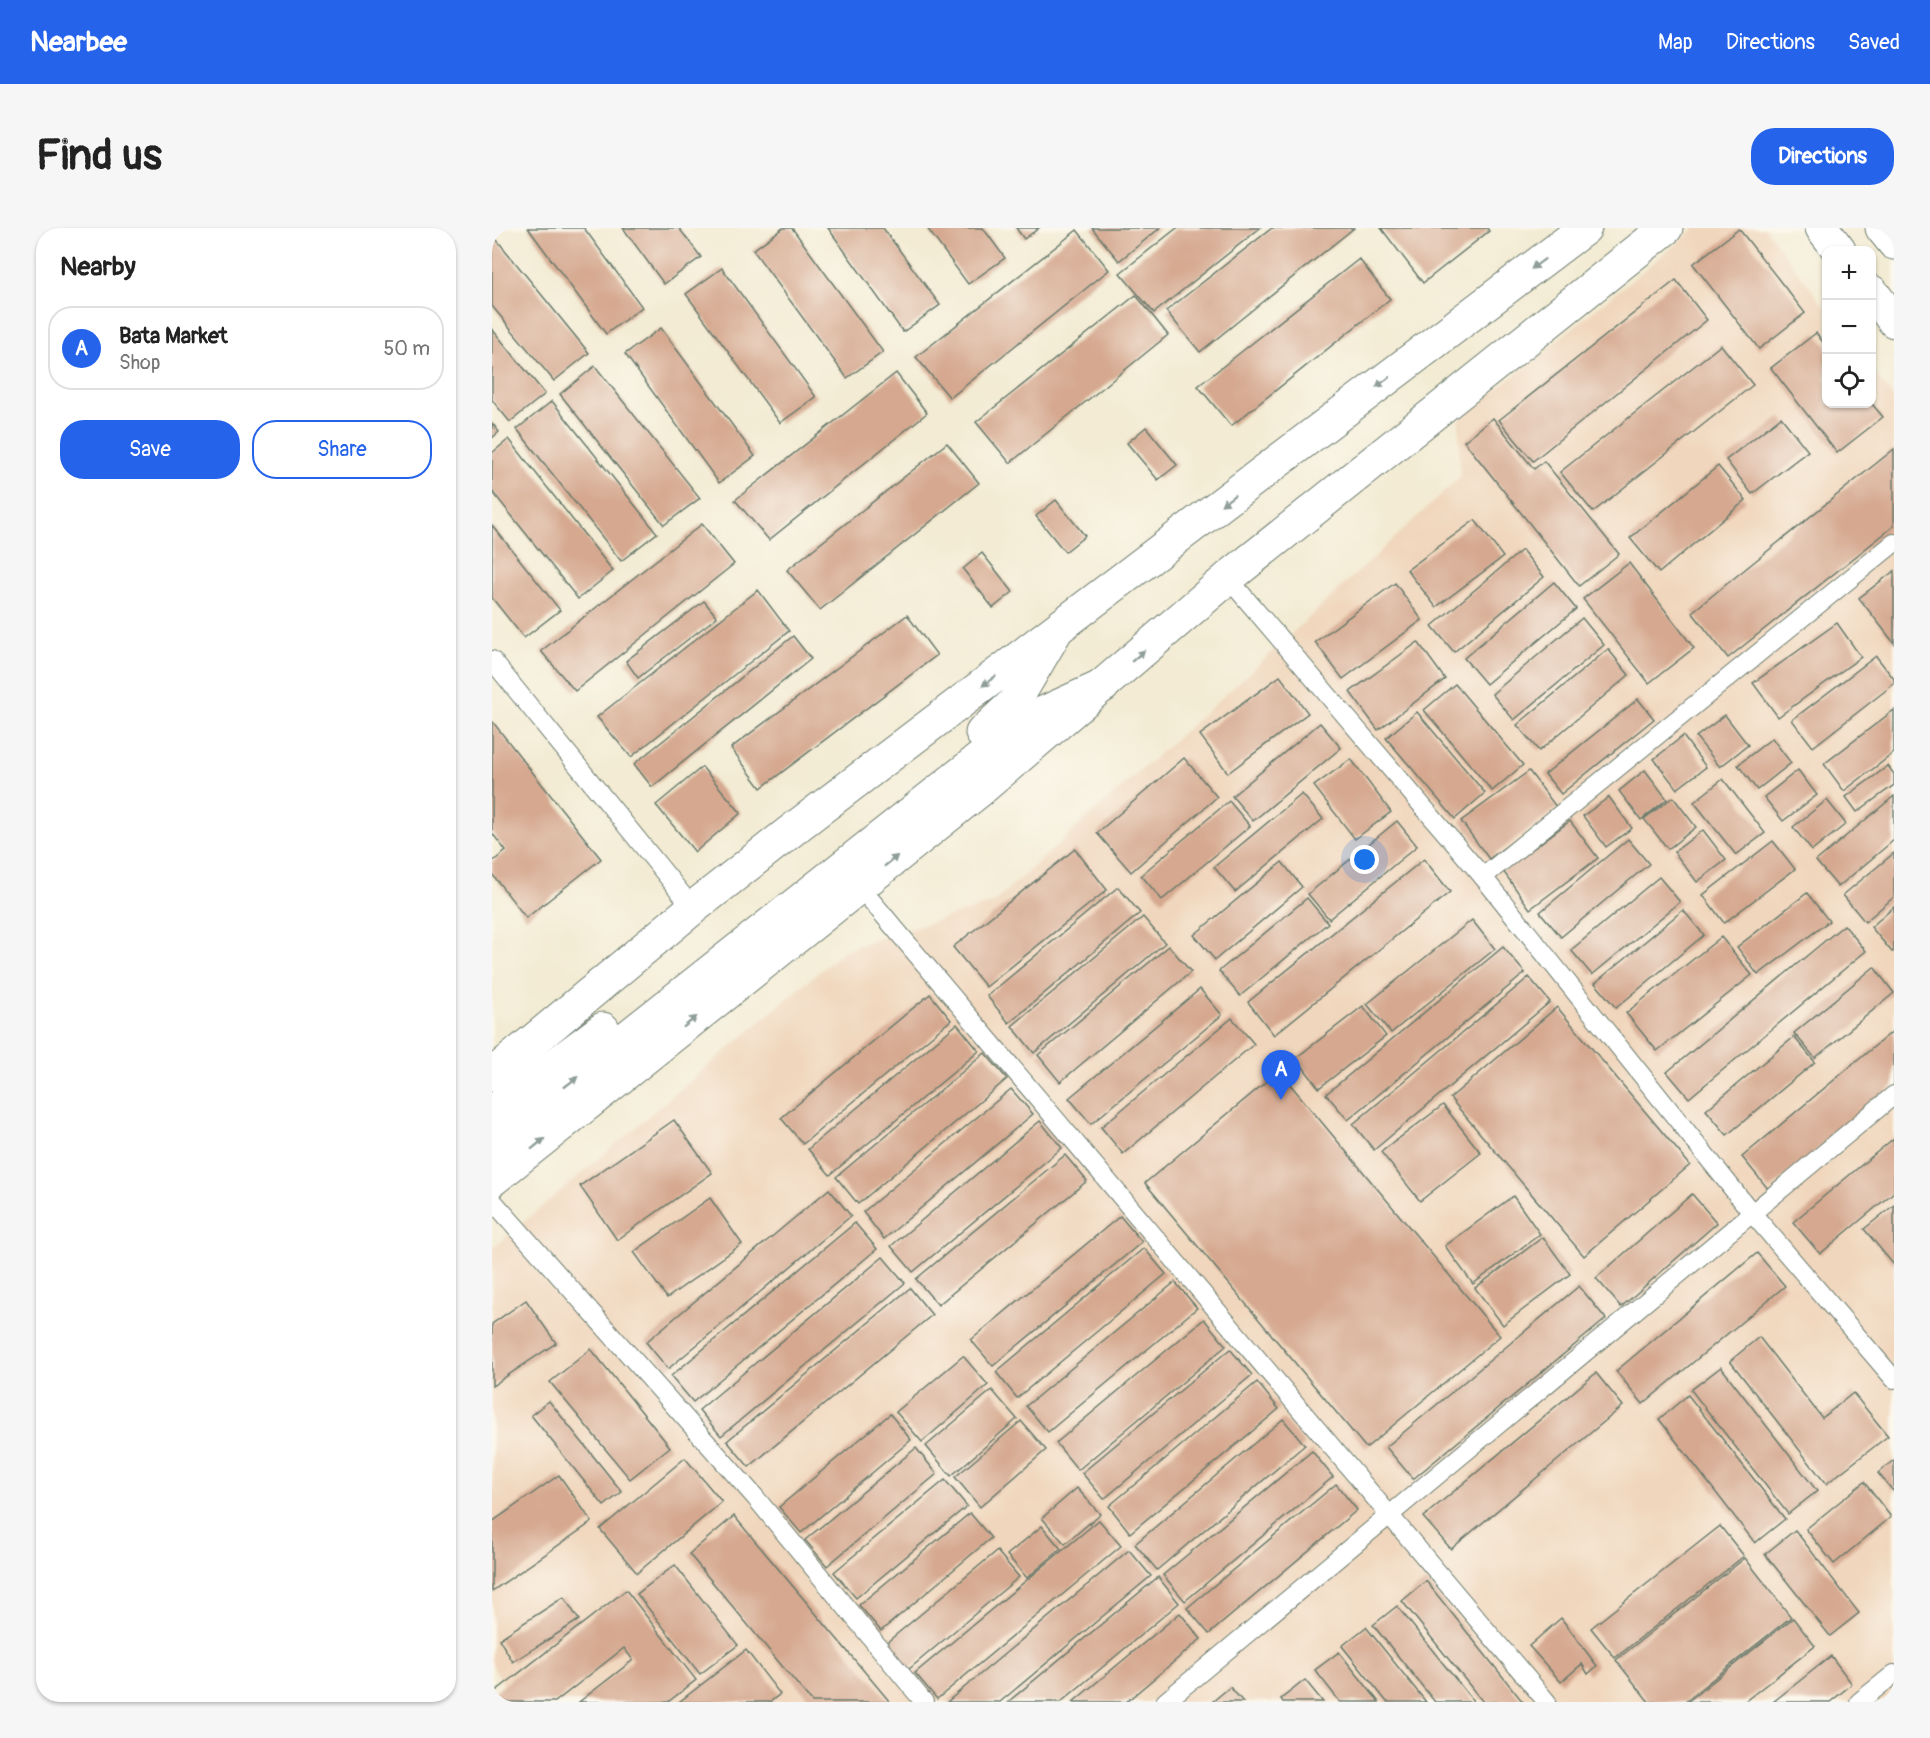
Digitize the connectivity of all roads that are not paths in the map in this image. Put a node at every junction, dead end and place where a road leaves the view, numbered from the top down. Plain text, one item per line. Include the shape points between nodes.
1 (1585, 228) edge
2 (1666, 228) edge
3 (1822, 228) edge
4 (1882, 228) edge
5 (1894, 243) edge
6 (1836, 246) edge
7 (1876, 297) edge
8 (1894, 321) edge
9 (1894, 543) edge
10 (1228, 578) junction
11 (1056, 631) junction
12 (492, 660) edge
13 (1103, 686) junction
14 (969, 758) junction
15 (1483, 877) junction
16 (859, 886) junction
17 (693, 908) junction
18 (492, 1075) edge
19 (1894, 1095) edge
20 (492, 1112) edge
21 (492, 1144) edge
22 (492, 1180) edge
23 (492, 1200) edge
24 (1752, 1214) junction
25 (1894, 1379) edge
26 (1391, 1515) junction
27 (1894, 1674) edge
28 (924, 1702) edge
29 (1165, 1702) edge
30 (1547, 1702) edge
31 (1859, 1702) edge

1 -> 11 main road
2 - 10 main road
3 - 6 main road
4 - 5 main road
7 - 8 main road
9 - 15 lane
13 -> 10 main road
10 - 15 lane
11 - 14 main road via 1014,704
11 -> 17 main road
12 - 17 lane
13 - 14 main road via 1030,719
16 -> 13 main road
14 - 20 main road
21 -> 14 main road
15 - 24 lane
22 -> 16 main road
16 - 26 lane
17 - 18 main road
19 - 24 lane
23 - 28 lane via 755,1497
24 - 25 lane
24 - 26 lane
26 - 29 lane
26 - 30 lane
27 - 31 lane

